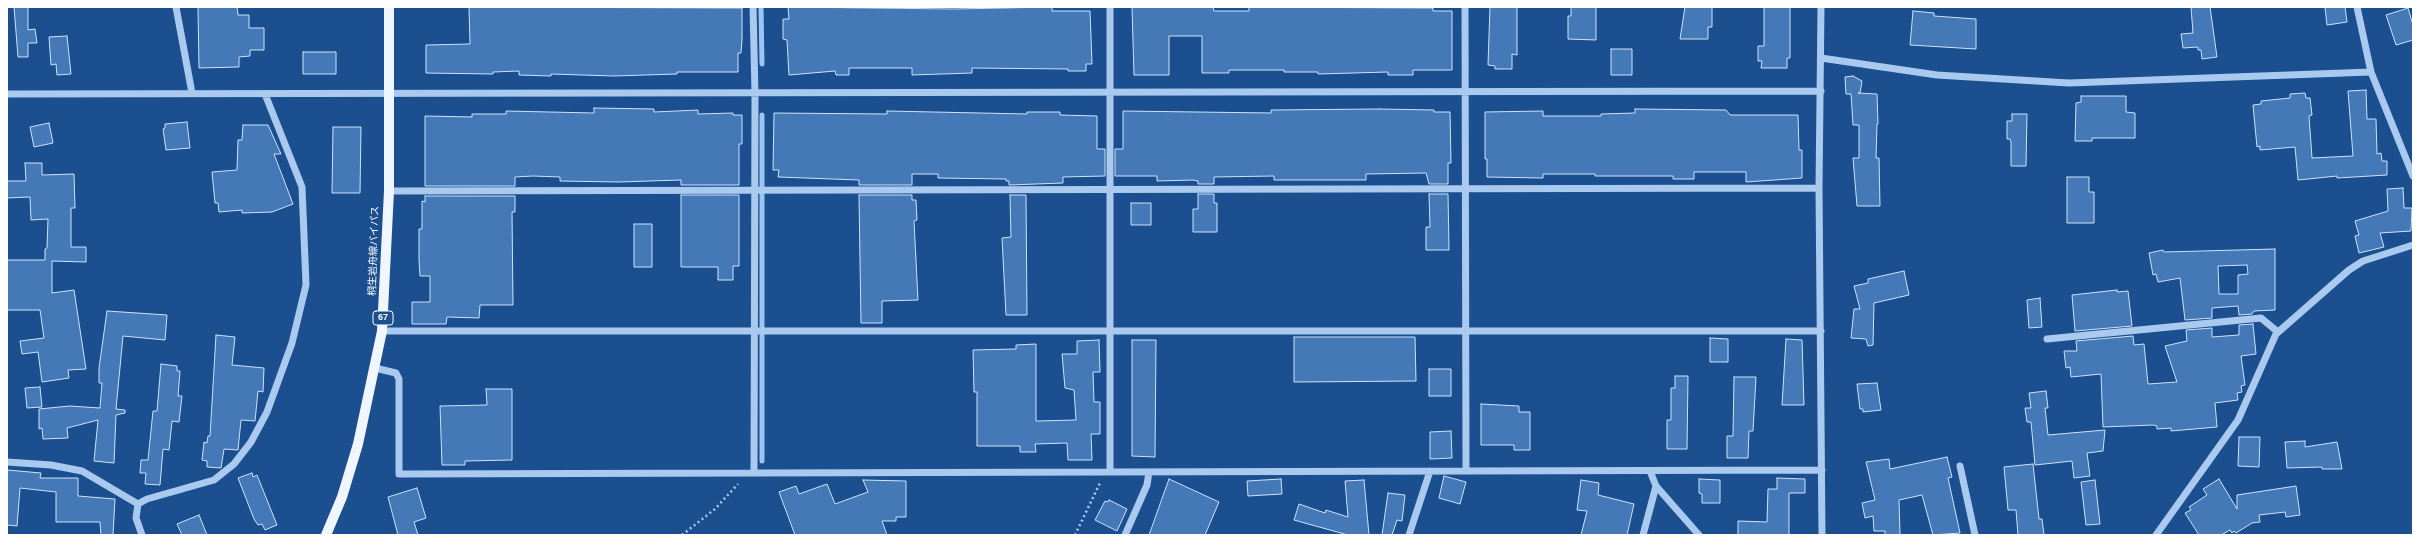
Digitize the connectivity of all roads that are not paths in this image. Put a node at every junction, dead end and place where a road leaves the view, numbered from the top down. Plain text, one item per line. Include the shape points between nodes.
1 (176, 7) edge
2 (389, 7) edge
3 (753, 7) edge
4 (1110, 7) edge
5 (1465, 7) edge
6 (1821, 7) edge
7 (2357, 7) edge
8 (1821, 58) junction
9 (2371, 72) junction
10 (1465, 91) junction
11 (1821, 91) junction
12 (389, 92) junction
13 (192, 93) junction
14 (1111, 93) junction
15 (7, 94) edge
16 (265, 94) junction
17 (755, 94) junction
18 (2413, 176) edge
19 (1819, 188) junction
20 (1465, 189) junction
21 (1110, 190) junction
22 (389, 191) junction
23 (754, 191) junction
24 (2413, 245) edge
25 (382, 331) junction
26 (754, 331) junction
27 (1110, 331) junction
28 (1466, 331) junction
29 (1821, 331) junction
30 (2278, 332) junction
31 (2047, 339) dead end
32 (375, 368) junction
33 (7, 462) edge
34 (1960, 466) dead end
35 (1822, 470) junction
36 (1466, 471) junction
37 (1650, 471) junction
38 (1107, 472) junction
39 (1149, 472) junction
40 (1430, 472) junction
41 (751, 473) junction
42 (1656, 486) junction
43 (138, 504) junction
44 (142, 535) edge
45 (326, 535) edge
46 (1125, 535) edge
47 (1409, 535) edge
48 (1643, 535) edge
49 (1699, 535) edge
50 (1822, 535) edge
51 (1975, 535) edge
52 (2156, 535) edge

1 - 13 street
2 - 12 main road, 桐生岩舟線バイパス / 67
3 - 17 street
4 - 14 street
5 - 10 street
6 - 8 street
7 - 9 street
8 - 9 street via 1937,75 2069,83
8 - 11 street
9 - 18 street
10 - 11 street
10 - 14 street
10 - 20 street
11 - 19 street
12 - 16 street
12 - 17 street
12 - 22 main road, 桐生岩舟線バイパス / 67
13 - 15 street
13 - 16 street
14 - 17 street
14 - 21 street
16 - 43 street via 302,187 306,286 292,343 267,412 251,442 234,464 214,480 146,499
17 - 23 street
19 - 20 street
19 - 29 street
20 - 21 street
20 - 28 street
21 - 23 street
21 - 27 street
22 - 23 street
22 - 25 main road, 桐生岩舟線バイパス / 67
23 - 26 street
24 - 30 street via 2362,261
25 - 26 street
25 - 32 main road, 桐生岩舟線バイパス / 67
26 - 27 street
26 - 41 street
27 - 28 street
27 - 38 street
28 - 29 street
28 - 36 street
29 - 35 street
30 - 31 street via 2260,318
30 - 52 street via 2238,420
32 - 41 street via 396,373 399,379 399,474
32 - 45 main road, 桐生岩舟線バイパス / 67 via 358,444 342,497
33 - 43 street via 51,465 82,471
34 - 51 street
35 - 37 street
35 - 50 street
36 - 37 street
36 - 40 street
37 - 42 street
38 - 39 street
38 - 41 street
39 - 40 street
39 - 46 street via 1147,485
40 - 47 street
42 - 48 street
42 - 49 street
43 - 44 street via 136,518

